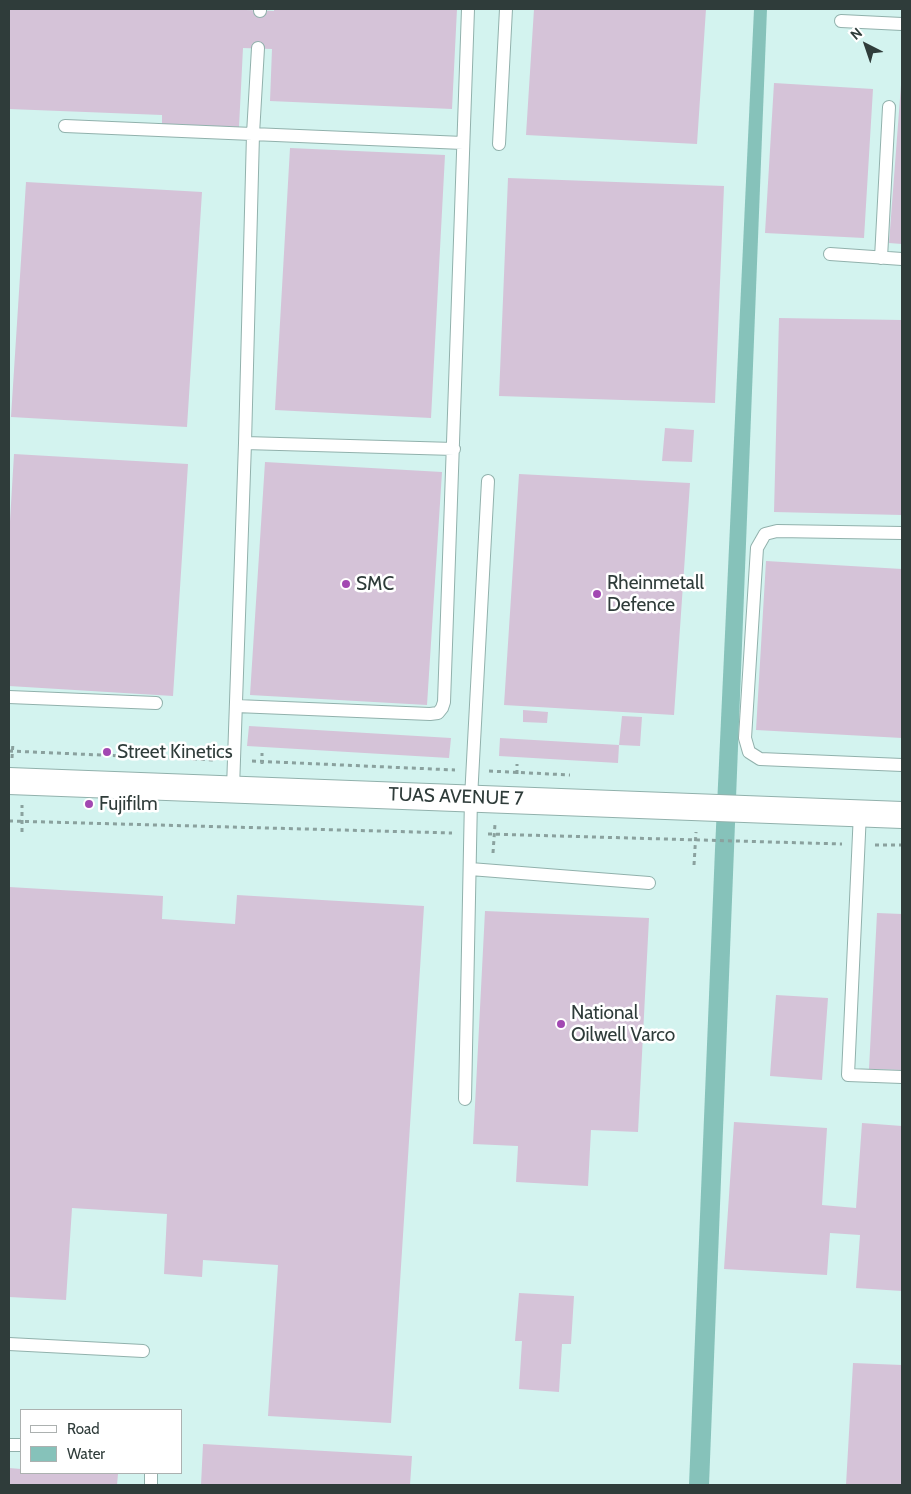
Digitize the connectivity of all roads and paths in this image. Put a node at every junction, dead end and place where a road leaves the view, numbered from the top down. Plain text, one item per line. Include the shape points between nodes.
1 (468, 9) edge
2 (506, 9) edge
3 (842, 21) dead end
4 (902, 24) edge
5 (258, 48) dead end
6 (889, 107) dead end
7 (65, 126) dead end
8 (253, 134) junction
9 (463, 143) junction
10 (498, 144) dead end
11 (830, 254) dead end
12 (881, 258) junction
13 (902, 259) edge
14 (245, 443) junction
15 (454, 450) junction
16 (488, 481) dead end
17 (902, 533) edge
18 (9, 697) edge
19 (156, 703) dead end
20 (236, 706) junction
21 (902, 765) edge
22 (9, 781) edge
23 (233, 788) junction
24 (472, 798) junction
25 (697, 806) junction
26 (860, 812) junction
27 (902, 814) edge
28 (694, 865) dead end
29 (470, 869) junction
30 (649, 883) dead end
31 (902, 1077) edge
32 (465, 1099) dead end
33 (9, 1344) edge
34 (143, 1351) dead end

1 - 9 lane
2 - 10 lane
3 - 4 lane
5 - 8 lane
6 - 12 lane
7 - 8 lane
8 - 9 lane
8 - 14 lane
9 - 15 lane
11 - 12 lane
12 - 13 lane
14 - 15 lane
14 - 20 lane
15 - 20 lane via 444,702 438,713
16 - 24 lane
17 - 21 lane via 778,531 766,534 757,548 746,738 749,752 760,759
18 - 19 lane
20 - 23 lane
22 - 23 street, TUAS AVENUE 7
23 - 24 street, TUAS AVENUE 7
24 - 25 street, TUAS AVENUE 7
24 - 29 lane
25 - 26 street, TUAS AVENUE 7
25 - 28 path
26 - 27 street, TUAS AVENUE 7
26 - 31 lane via 848,1075
29 - 30 lane
29 - 32 lane
33 - 34 lane

